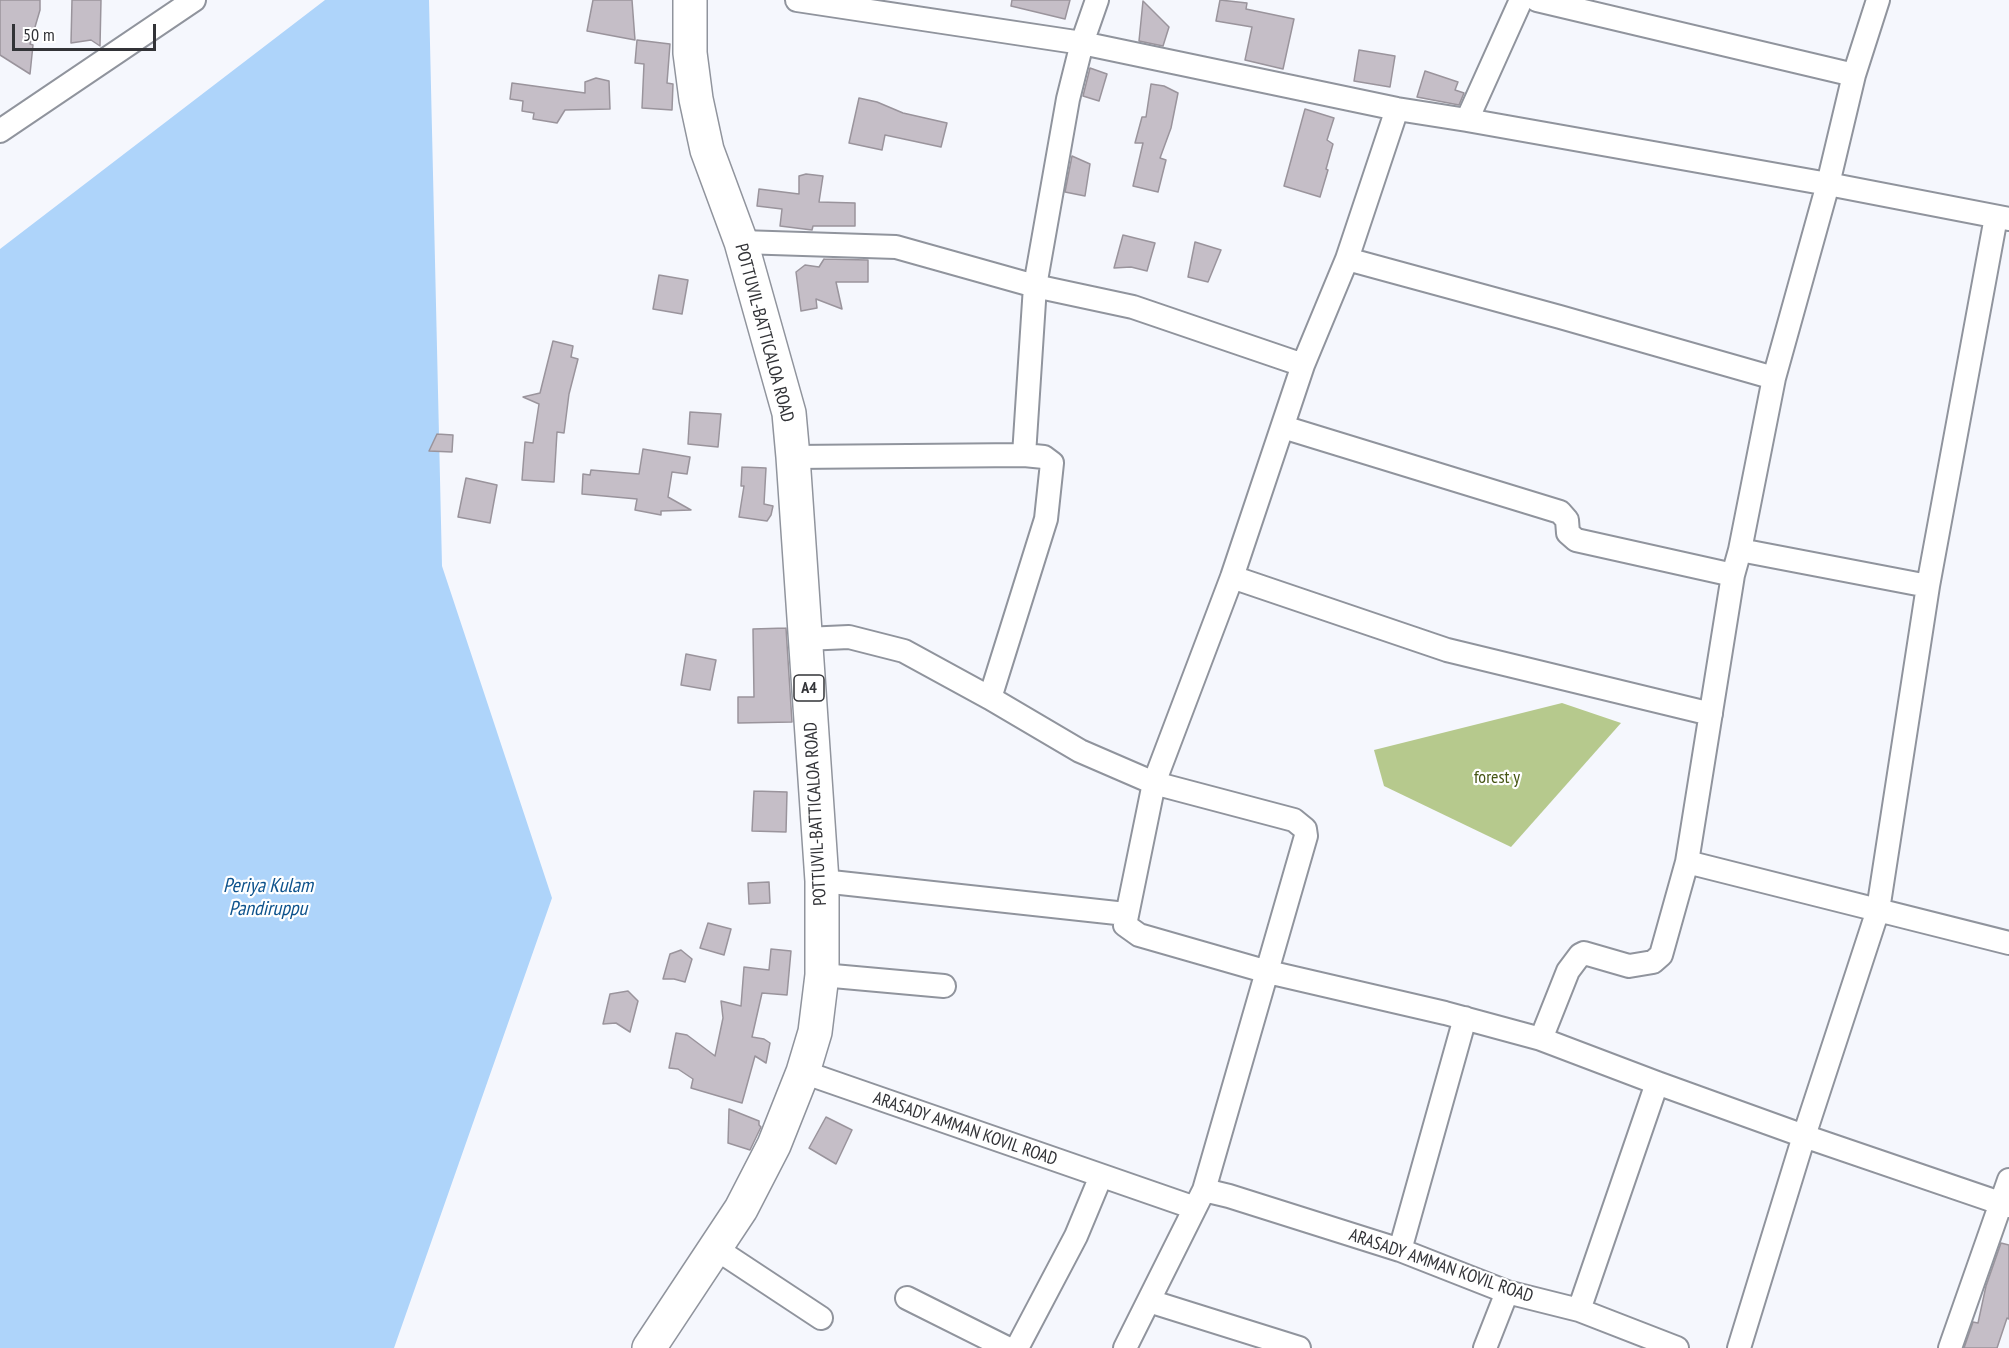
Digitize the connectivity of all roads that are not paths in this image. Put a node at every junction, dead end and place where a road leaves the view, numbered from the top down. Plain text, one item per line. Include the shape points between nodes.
1 (194, 0) edge
2 (690, 0) edge
3 (797, 0) edge
4 (1096, 0) edge
5 (1521, 0) edge
6 (1537, 0) edge
7 (1878, 0) edge
8 (1082, 43) junction
9 (1854, 75) junction
10 (1397, 109) junction
11 (1467, 120) junction
12 (0, 131) edge
13 (1828, 184) junction
14 (2002, 218) edge
15 (741, 242) junction
16 (1347, 259) junction
17 (1035, 286) junction
18 (1304, 365) junction
19 (1774, 378) junction
20 (1283, 427) junction
21 (1024, 455) junction
22 (793, 457) junction
23 (1740, 550) junction
24 (1732, 575) junction
25 (1232, 576) junction
26 (1928, 586) junction
27 (805, 639) junction
28 (990, 698) junction
29 (1711, 714) junction
30 (1154, 783) junction
31 (1687, 862) junction
32 (822, 881) junction
33 (1878, 910) junction
34 (1126, 914) junction
35 (2009, 943) edge
36 (1268, 972) junction
37 (822, 975) junction
38 (944, 986) dead end
39 (1465, 1018) junction
40 (1541, 1039) junction
41 (803, 1072) junction
42 (1657, 1083) junction
43 (1804, 1136) junction
44 (1101, 1176) junction
45 (2009, 1180) edge
46 (1200, 1199) junction
47 (2006, 1205) edge
48 (715, 1248) junction
49 (1400, 1250) junction
50 (1506, 1292) junction
51 (907, 1298) dead end
52 (1149, 1300) junction
53 (1579, 1310) junction
54 (821, 1318) dead end
55 (649, 1348) edge
56 (1007, 1348) edge
57 (1017, 1348) edge
58 (1125, 1348) edge
59 (1299, 1348) edge
60 (1485, 1348) edge
61 (1677, 1348) edge
62 (1739, 1348) edge
63 (1950, 1348) edge

1 - 12 street
2 - 15 highway, POTTUVIL-BATTICALOA ROAD / A4 via 690,53 696,99 707,150
3 - 8 street
4 - 8 street
5 - 11 street
6 - 9 street
7 - 9 street
8 - 10 street
8 - 17 street via 1068,99
9 - 13 street
10 - 11 street
10 - 16 street
11 - 13 street
13 - 14 street
13 - 19 street
14 - 26 street
15 - 17 street via 896,247
15 - 22 highway, POTTUVIL-BATTICALOA ROAD / A4 via 789,413
16 - 18 street
16 - 19 street
17 - 18 street via 1133,307
17 - 21 street
18 - 20 street
19 - 23 street
20 - 24 street via 1560,512 1567,520 1568,533 1576,540
20 - 25 street
21 - 22 street
21 - 28 street via 1044,457 1053,463 1046,519
22 - 27 highway, POTTUVIL-BATTICALOA ROAD / A4
23 - 24 street
23 - 26 street
24 - 29 street
25 - 29 street via 1447,650
25 - 30 street
26 - 33 street
27 - 28 street via 849,637 904,651
27 - 32 highway, POTTUVIL-BATTICALOA ROAD / A4
28 - 30 street via 1080,751
29 - 31 street
30 - 34 street
30 - 36 street via 1294,820 1305,829
31 - 33 street
31 - 40 street via 1658,959 1629,966 1580,955 1568,971
32 - 34 street
32 - 37 highway, POTTUVIL-BATTICALOA ROAD / A4
33 - 35 street
33 - 43 street
34 - 36 street via 1125,925 1139,935
36 - 39 street
36 - 46 street
37 - 38 street
37 - 41 highway, POTTUVIL-BATTICALOA ROAD / A4 via 815,1032
39 - 40 street
39 - 49 street
40 - 42 street
41 - 44 street, ARASADY AMMAN KOVIL ROAD
41 - 48 highway, POTTUVIL-BATTICALOA ROAD / A4 via 774,1145 741,1209
42 - 43 street
42 - 53 street
43 - 47 street
43 - 62 street
44 - 46 street, ARASADY AMMAN KOVIL ROAD
44 - 57 street via 1076,1236
45 - 47 street
46 - 49 street, ARASADY AMMAN KOVIL ROAD via 1229,1196
46 - 52 street
47 - 63 street
48 - 54 street
48 - 55 highway, POTTUVIL-BATTICALOA ROAD / A4
49 - 50 street, ARASADY AMMAN KOVIL ROAD
50 - 53 street, ARASADY AMMAN KOVIL ROAD
50 - 60 street
51 - 56 street
52 - 58 street
52 - 59 street
53 - 61 street, ARASADY AMMAN KOVIL ROAD

